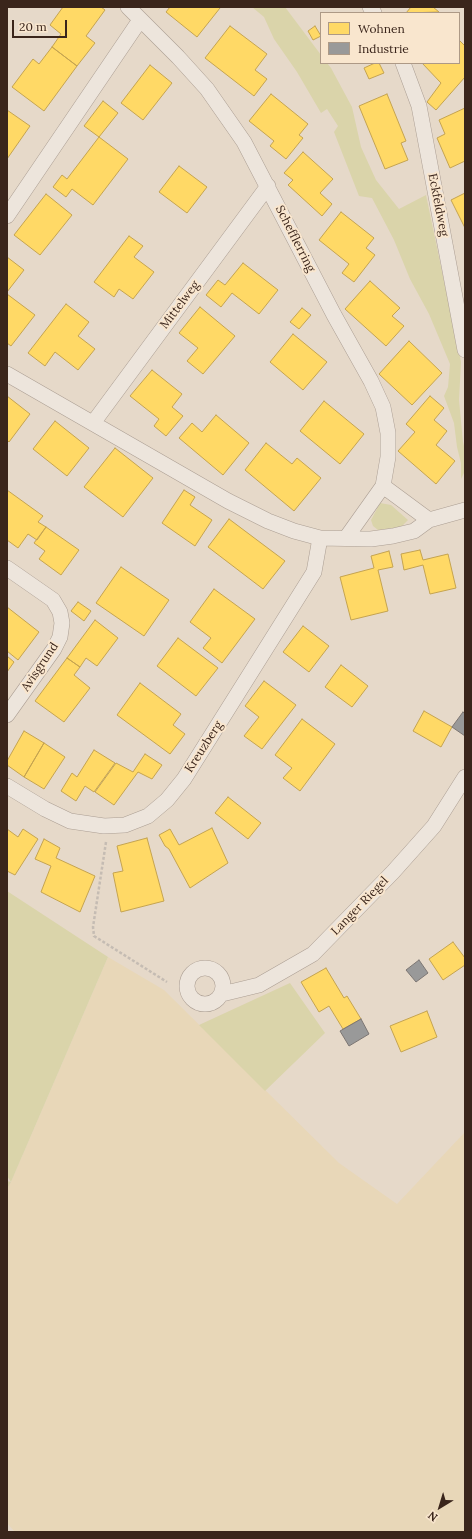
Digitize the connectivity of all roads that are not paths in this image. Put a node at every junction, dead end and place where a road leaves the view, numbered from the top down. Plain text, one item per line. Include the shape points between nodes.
1 (128, 7) edge
2 (140, 20) junction
3 (403, 64) edge
4 (268, 186) junction
5 (7, 216) edge
6 (465, 350) edge
7 (7, 374) edge
8 (93, 423) junction
9 (383, 486) junction
10 (465, 510) edge
11 (430, 520) junction
12 (320, 538) junction
13 (346, 538) junction
14 (7, 568) edge
15 (7, 715) edge
16 (465, 777) edge
17 (7, 786) edge
18 (222, 994) dead end

1 - 2 street, Schefflerring
2 - 4 street, Schefflerring via 178,56 207,89 244,142
2 - 5 street
3 - 6 street, Eckfeldweg via 419,106
4 - 8 street, Mittelweg
4 - 9 street, Schefflerring via 383,407 388,433 388,457
7 - 8 street
8 - 12 street via 228,501 268,521
9 - 11 street
9 - 13 street, Schefflerring
10 - 11 street
11 - 13 street via 414,530 394,536 371,539
12 - 13 street
12 - 17 street, Kreuzberg via 314,572 184,779 167,800 148,816 125,825 109,826 70,821
14 - 15 street, Avisgrund via 53,600 60,612 62,623 60,637 54,649
16 - 18 street, Langer Riegel via 434,826 314,954 259,985

